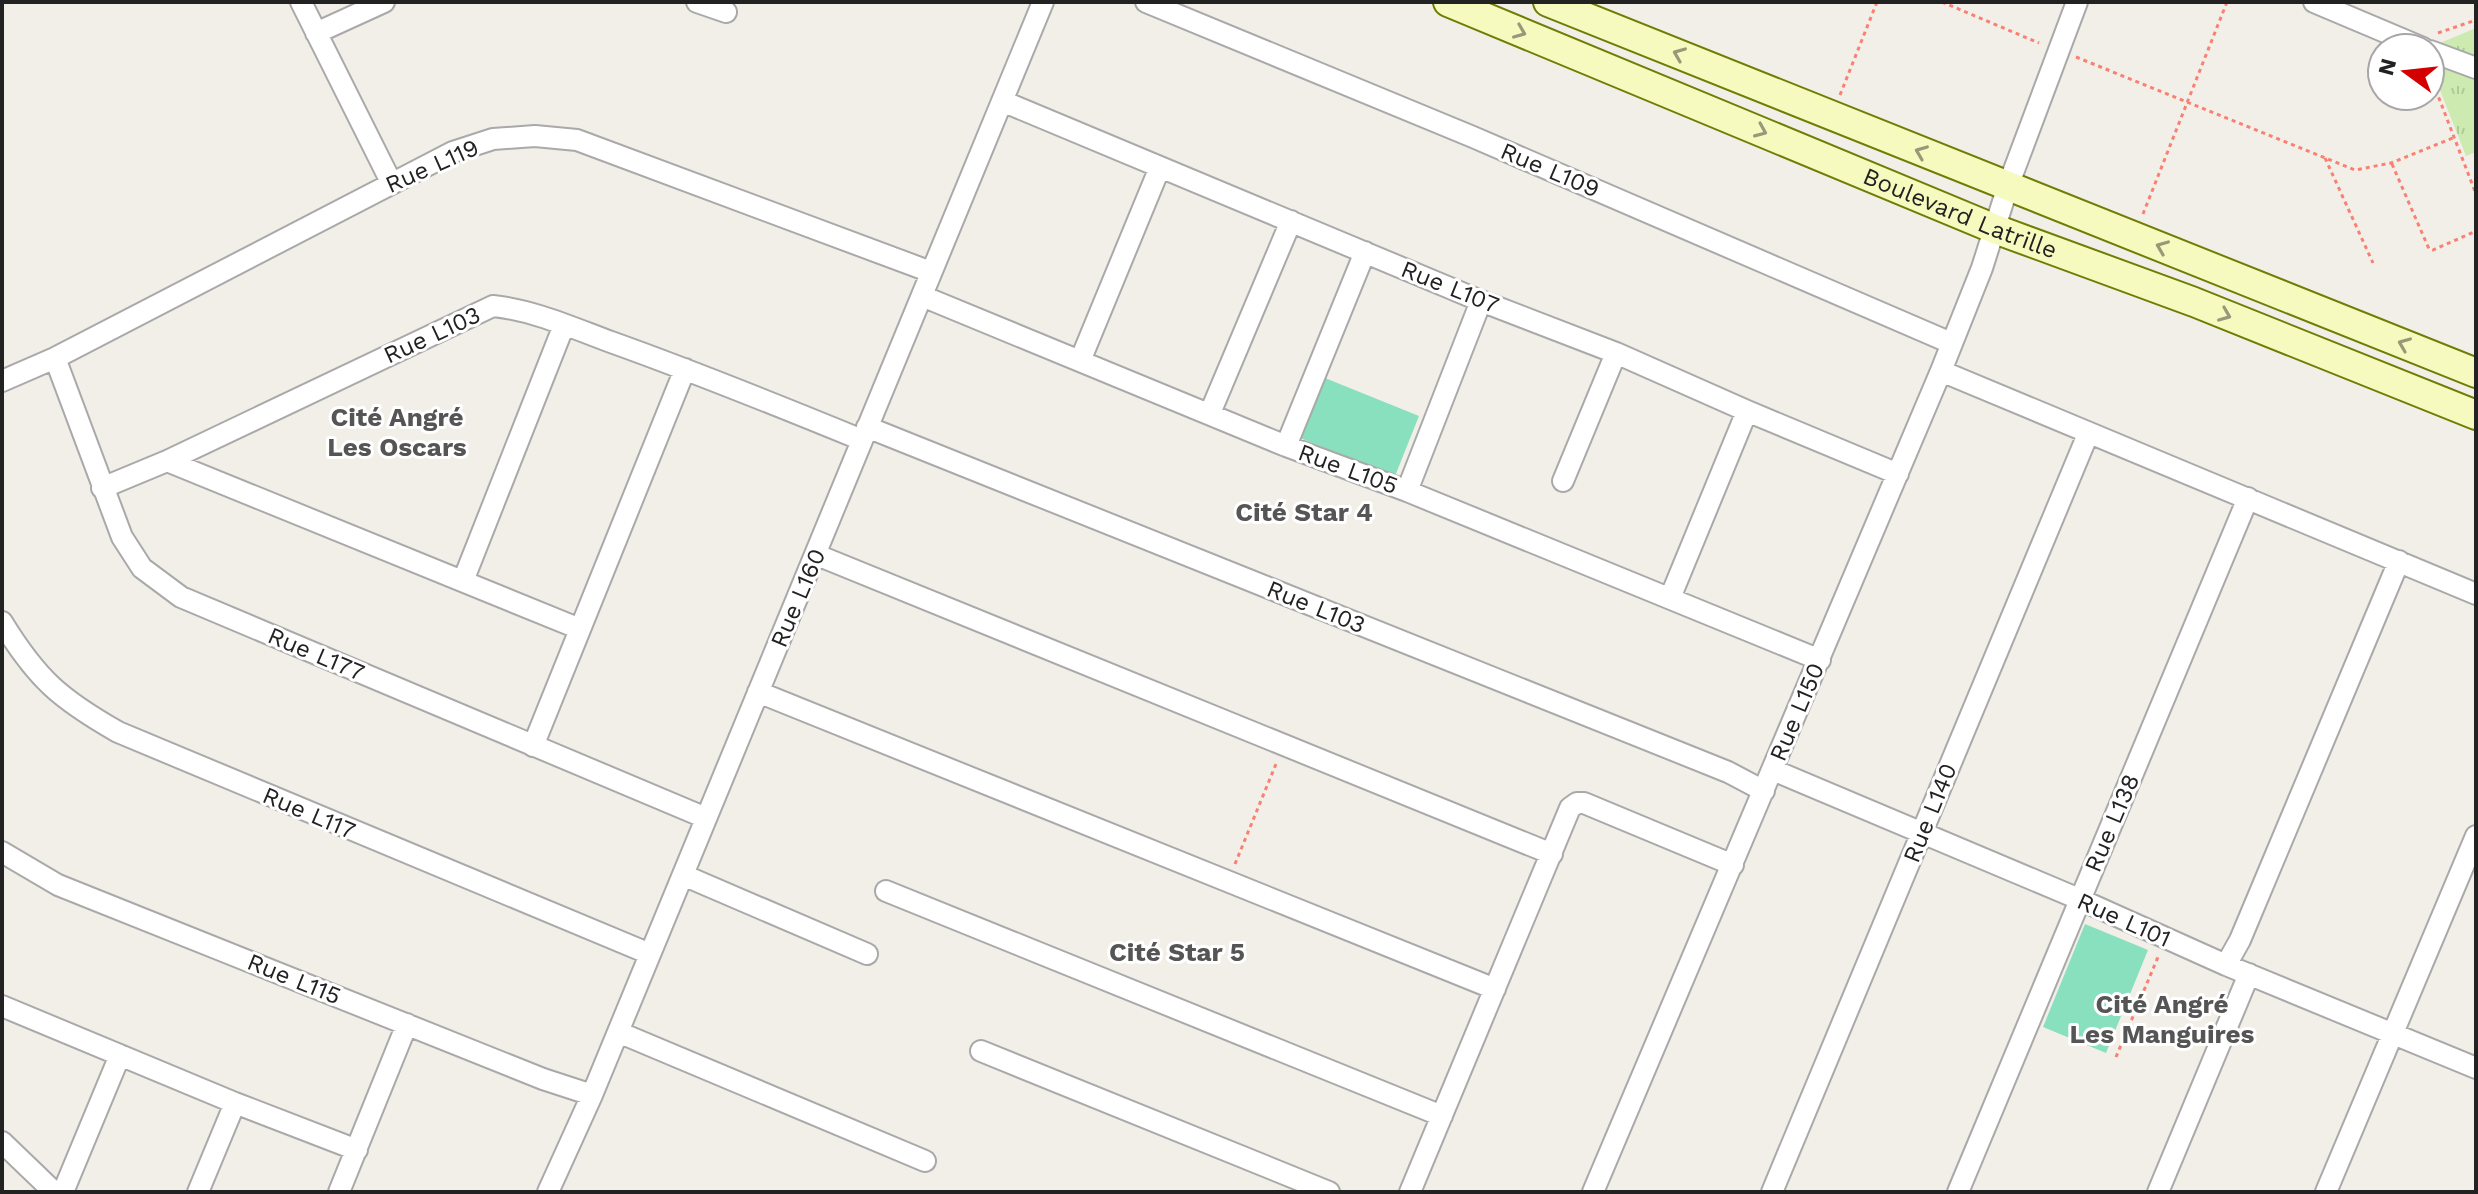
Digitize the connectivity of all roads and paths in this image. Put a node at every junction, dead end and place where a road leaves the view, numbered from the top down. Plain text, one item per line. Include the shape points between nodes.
1 (301, 2) edge
2 (384, 2) edge
3 (697, 2) edge
4 (1043, 2) edge
5 (1146, 2) edge
6 (1448, 2) edge
7 (1548, 2) edge
8 (1877, 2) edge
9 (1942, 2) edge
10 (2077, 2) edge
11 (2227, 2) edge
12 (2314, 2) edge
13 (726, 12) dead end
14 (2476, 20) edge
15 (2385, 32) edge
16 (2446, 32) edge
17 (316, 33) junction
18 (2058, 50) junction
19 (2446, 57) edge
20 (2476, 68) edge
21 (1002, 101) junction
22 (2189, 102) junction
23 (2444, 112) edge
24 (1832, 116) junction
25 (2453, 138) junction
26 (2325, 158) junction
27 (2391, 163) junction
28 (1160, 167) junction
29 (391, 182) junction
30 (2008, 186) junction
31 (2476, 194) edge
32 (1291, 221) junction
33 (1995, 229) junction
34 (2476, 231) edge
35 (2134, 236) junction
36 (1365, 252) junction
37 (2373, 263) dead end
38 (931, 272) junction
39 (922, 296) junction
40 (1481, 301) junction
41 (564, 325) junction
42 (1951, 343) junction
43 (1616, 353) junction
44 (55, 358) junction
45 (1080, 361) junction
46 (685, 369) junction
47 (1941, 371) junction
48 (2476, 373) edge
49 (2, 381) edge
50 (1747, 411) junction
51 (1210, 413) junction
52 (2476, 415) edge
53 (865, 434) junction
54 (2088, 434) junction
55 (1286, 446) junction
56 (167, 461) junction
57 (1898, 474) junction
58 (1563, 481) dead end
59 (102, 488) junction
60 (1407, 491) junction
61 (2248, 498) junction
62 (817, 555) junction
63 (2399, 561) junction
64 (463, 581) junction
65 (2476, 594) edge
66 (1670, 598) junction
67 (2, 622) edge
68 (580, 629) junction
69 (1820, 660) junction
70 (758, 692) junction
71 (1283, 745) junction
72 (533, 746) junction
73 (1773, 770) junction
74 (1764, 791) junction
75 (706, 818) junction
76 (1922, 832) junction
77 (2476, 836) edge
78 (2, 852) edge
79 (1552, 854) junction
80 (1733, 865) junction
81 (683, 875) junction
82 (1227, 881) junction
83 (886, 891) dead end
84 (2079, 899) junction
85 (650, 954) junction
86 (867, 954) dead end
87 (2159, 955) dead end
88 (2226, 965) junction
89 (2249, 974) junction
90 (1495, 989) junction
91 (2, 1006) edge
92 (407, 1024) junction
93 (618, 1032) junction
94 (2393, 1035) junction
95 (981, 1051) dead end
96 (120, 1055) junction
97 (2116, 1057) dead end
98 (2476, 1068) edge
99 (592, 1095) junction
100 (235, 1103) junction
101 (1442, 1116) junction
102 (2, 1142) edge
103 (357, 1150) junction
104 (925, 1161) dead end
105 (54, 1192) edge
106 (63, 1192) edge
107 (198, 1192) edge
108 (339, 1192) edge
109 (548, 1192) edge
110 (1329, 1192) edge
111 (1410, 1192) edge
112 (1593, 1192) edge
113 (1772, 1192) edge
114 (1958, 1192) edge
115 (2158, 1192) edge
116 (2326, 1192) edge

1 - 17 street
2 - 17 street
3 - 13 street
4 - 21 street, Rue L160
5 - 42 street, Rue L109
6 -> 33 main road, Boulevard Latrille
24 -> 7 main road, Boulevard Latrille
8 - 24 path
9 - 18 path
10 - 18 street, Rue L150
11 - 22 path
12 - 15 street
14 - 16 path
17 - 29 street
18 - 22 path
18 - 30 street, Rue L150
19 - 20 street
21 - 28 street, Rue L107
21 - 38 street, Rue L160
22 - 26 path
22 - 35 path
23 - 25 path
30 -> 24 main road, Boulevard Latrille
25 - 27 path
25 - 31 path
26 - 27 path via 2355,170
26 - 37 path
27 - 34 path via 2429,249
28 - 32 street, Rue L107
28 - 45 street
29 - 38 street, Rue L119 via 493,139 577,140
29 - 44 street, Rue L119
30 - 33 street, Rue L150
30 - 35 main road, Boulevard Latrille
32 - 36 street, Rue L107
32 - 51 street
33 - 42 street, Rue L150
33 -> 52 main road, Boulevard Latrille
48 -> 35 main road, Boulevard Latrille
36 - 40 street, Rue L107
36 - 55 street
38 - 39 street, Rue L160
39 - 45 street, Rue L105
39 - 53 street, Rue L160
40 - 43 street, Rue L107
40 - 60 street
41 - 46 street, Rue L103
41 - 56 street, Rue L103 via 493,306
41 - 64 street
42 - 47 street, Rue L150
43 - 50 street, Rue L107
43 - 58 street
44 - 49 street, Rue L119
44 - 59 street, Rue L177
45 - 51 street, Rue L105
46 - 53 street, Rue L103
46 - 68 street
47 - 54 street
47 - 57 street, Rue L150
50 - 57 street, Rue L107
50 - 66 street
51 - 55 street, Rue L105
53 - 62 street, Rue L160
53 - 74 street, Rue L103 via 1728,772
54 - 61 street
54 - 76 street, Rue L140
55 - 60 street, Rue L105
56 - 59 street, Rue L103
56 - 64 street
57 - 69 street, Rue L150
59 - 72 street, Rue L177 via 122,537 142,568 181,597
60 - 66 street, Rue L105
61 - 63 street
61 - 84 street, Rue L138
62 - 70 street, Rue L160
62 - 71 street
63 - 65 street
63 - 88 street
64 - 68 street
66 - 69 street, Rue L105
67 - 85 street, Rue L117 via 46,684 118,732
68 - 72 street
69 - 73 street, Rue L150
70 - 75 street, Rue L160
70 - 82 street
71 - 79 street
71 - 82 path
72 - 75 street, Rue L177
73 - 74 street, Rue L150
73 - 76 street, Rue L101
74 - 80 street, Rue L150
75 - 81 street, Rue L160
76 - 84 street, Rue L101
76 - 113 street, Rue L140
77 - 94 street
78 - 92 street, Rue L115 via 58,885
79 - 80 street via 1570,808 1584,803
79 - 90 street
80 - 112 street, Rue L150
81 - 85 street, Rue L160
81 - 86 street
82 - 90 street
83 - 101 street
84 - 88 street, Rue L101
84 - 114 street, Rue L138
85 - 93 street, Rue L160
87 - 97 path
88 - 89 street, Rue L101
89 - 94 street, Rue L101
89 - 115 street
90 - 101 street
91 - 96 street
92 - 99 street, Rue L115
92 - 103 street
93 - 99 street, Rue L160
93 - 104 street
94 - 98 street, Rue L101
94 - 116 street
95 - 110 street
96 - 100 street
96 - 106 street
99 - 109 street, Rue L160
100 - 103 street
100 - 107 street
101 - 111 street
102 - 105 street
103 - 108 street

